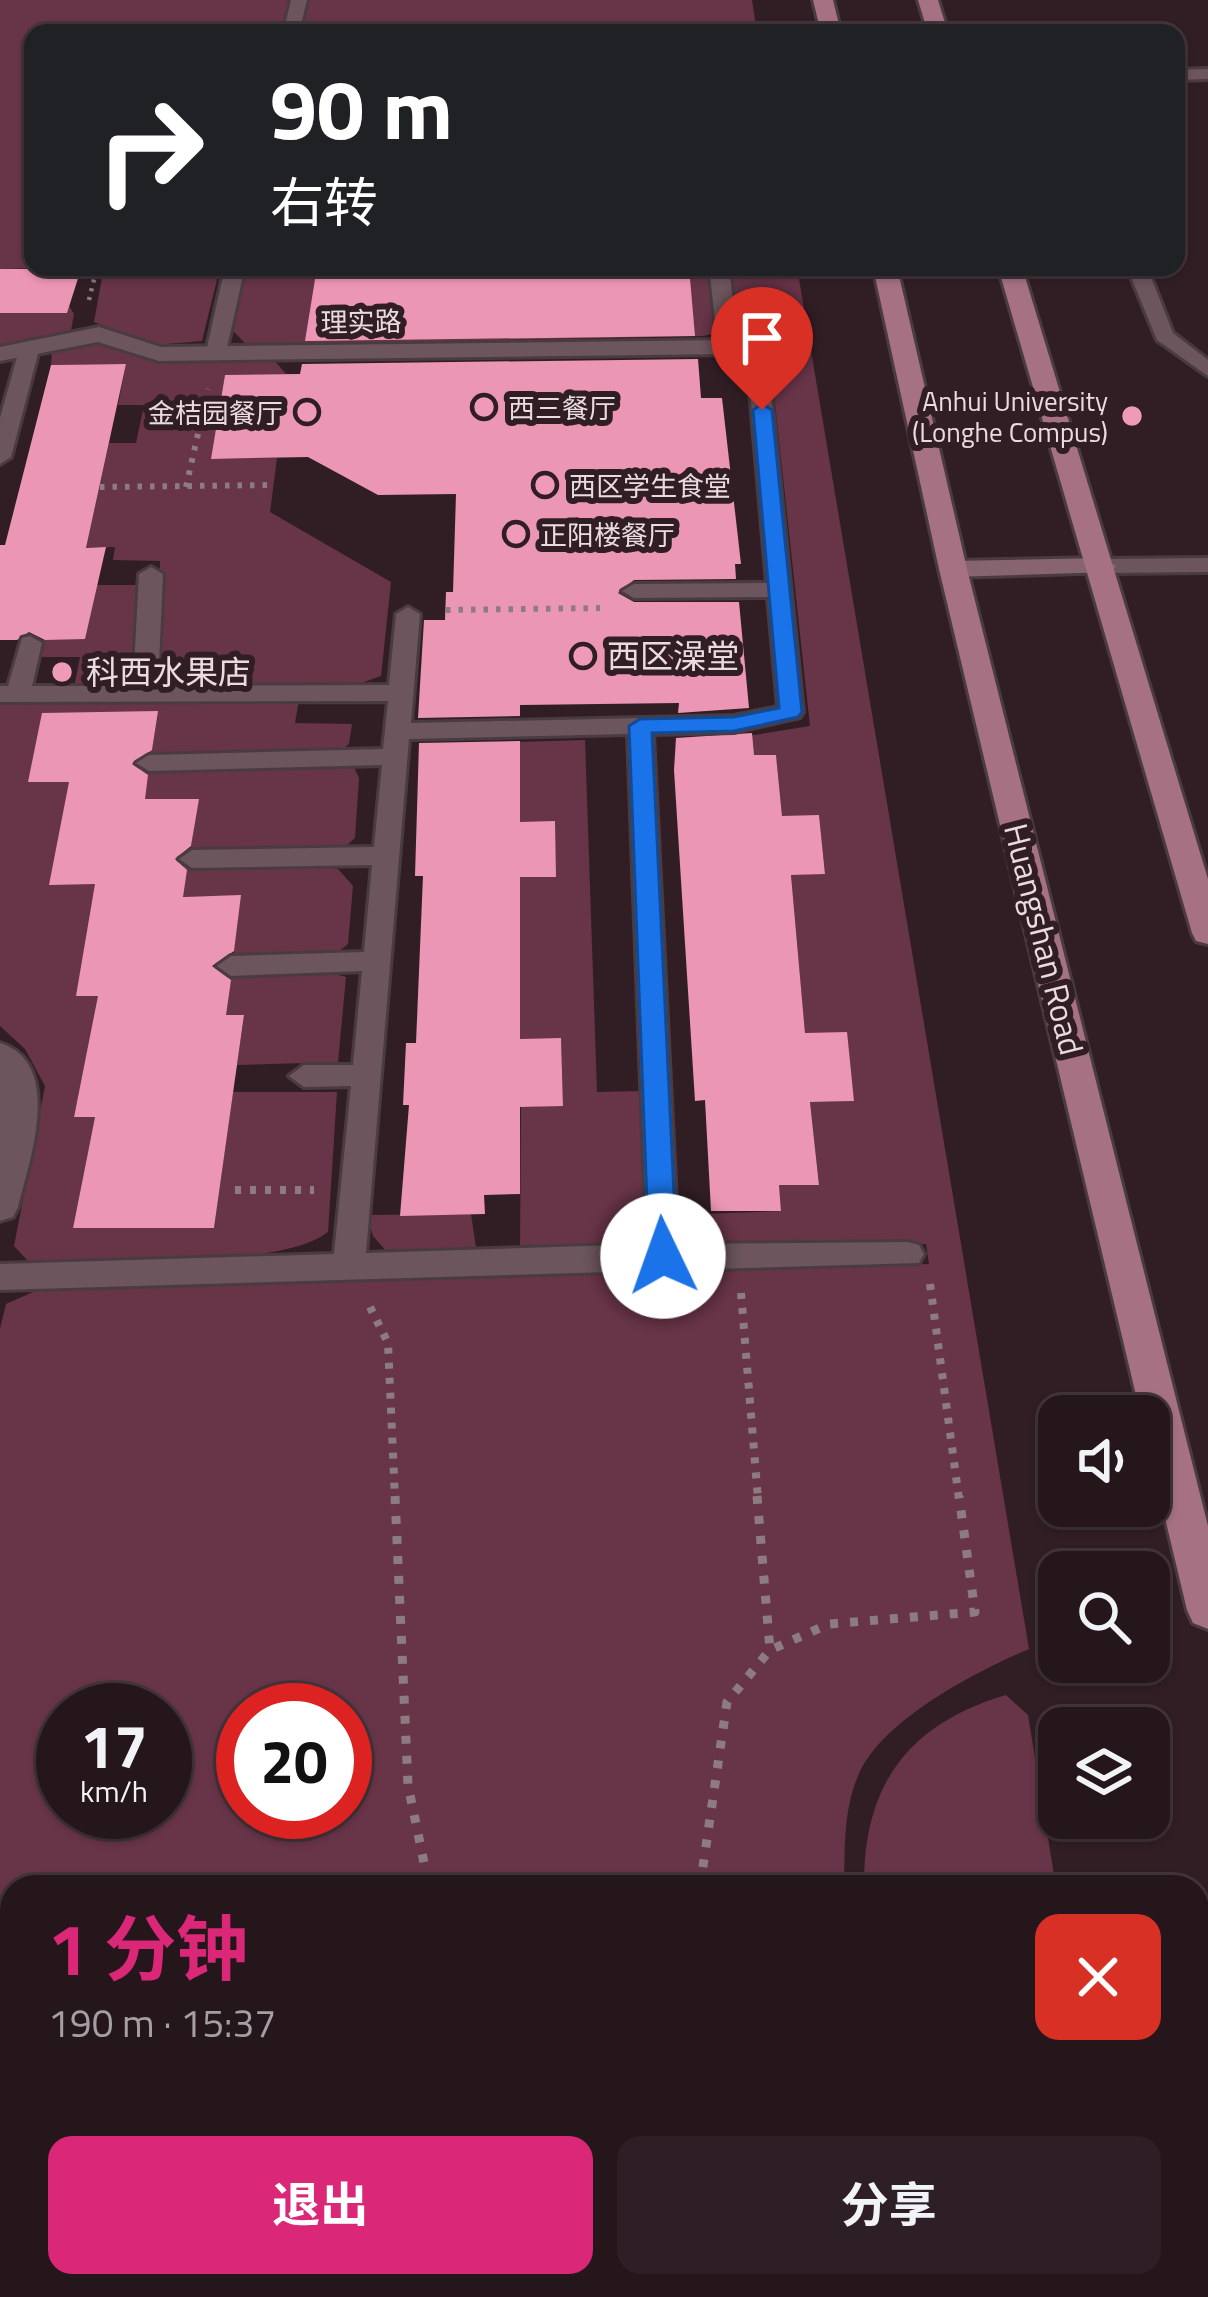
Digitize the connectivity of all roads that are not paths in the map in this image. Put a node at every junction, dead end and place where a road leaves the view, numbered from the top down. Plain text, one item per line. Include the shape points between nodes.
1 (233, 276) edge
2 (719, 276) edge
3 (887, 276) edge
4 (1013, 276) edge
5 (1141, 276) edge
6 (30, 346) junction
7 (728, 347) junction
8 (216, 352) junction
9 (0, 354) edge
10 (1208, 370) edge
11 (4, 425) edge
12 (0, 457) edge
13 (1208, 565) edge
14 (1102, 566) junction
15 (953, 568) junction
16 (151, 574) dead end
17 (779, 590) junction
18 (634, 591) road end
19 (408, 614) dead end
20 (30, 643) dead end
21 (400, 693) junction
22 (9, 694) edge
23 (146, 694) junction
24 (640, 726) junction
25 (395, 744) junction
26 (148, 763) dead end
27 (386, 856) junction
28 (191, 859) dead end
29 (1208, 933) edge
30 (376, 961) junction
31 (231, 966) dead end
32 (6, 1061) edge
33 (366, 1075) junction
34 (304, 1076) dead end
35 (0, 1207) edge
36 (908, 1254) road end
37 (663, 1256) junction
38 (349, 1266) junction
39 (0, 1277) edge
40 (1208, 1610) edge

1 - 8 lane
2 - 7 lane
3 - 15 main road, Huangshan Road
4 - 14 main road
5 - 10 lane via 1164,335
6 - 8 street, 理实路 via 99,334 159,353
6 - 9 street, 理实路
6 - 11 lane
7 - 8 street, 理实路
7 - 17 lane via 758,365
11 - 12 lane
13 - 14 lane
14 - 15 main road
14 - 29 main road
15 - 40 main road, Huangshan Road
16 - 23 lane
17 - 18 lane
17 - 24 lane via 790,712 734,724
19 - 21 lane
20 - 22 lane
21 - 23 lane
21 - 25 lane
22 - 23 lane
24 - 25 lane
24 - 37 lane
25 - 26 lane
25 - 27 lane
27 - 28 lane
27 - 30 lane
30 - 31 lane
30 - 33 lane
32 - 35 street via 23,1100
33 - 34 lane
33 - 38 lane
36 - 37 lane
37 - 38 lane
38 - 39 lane

